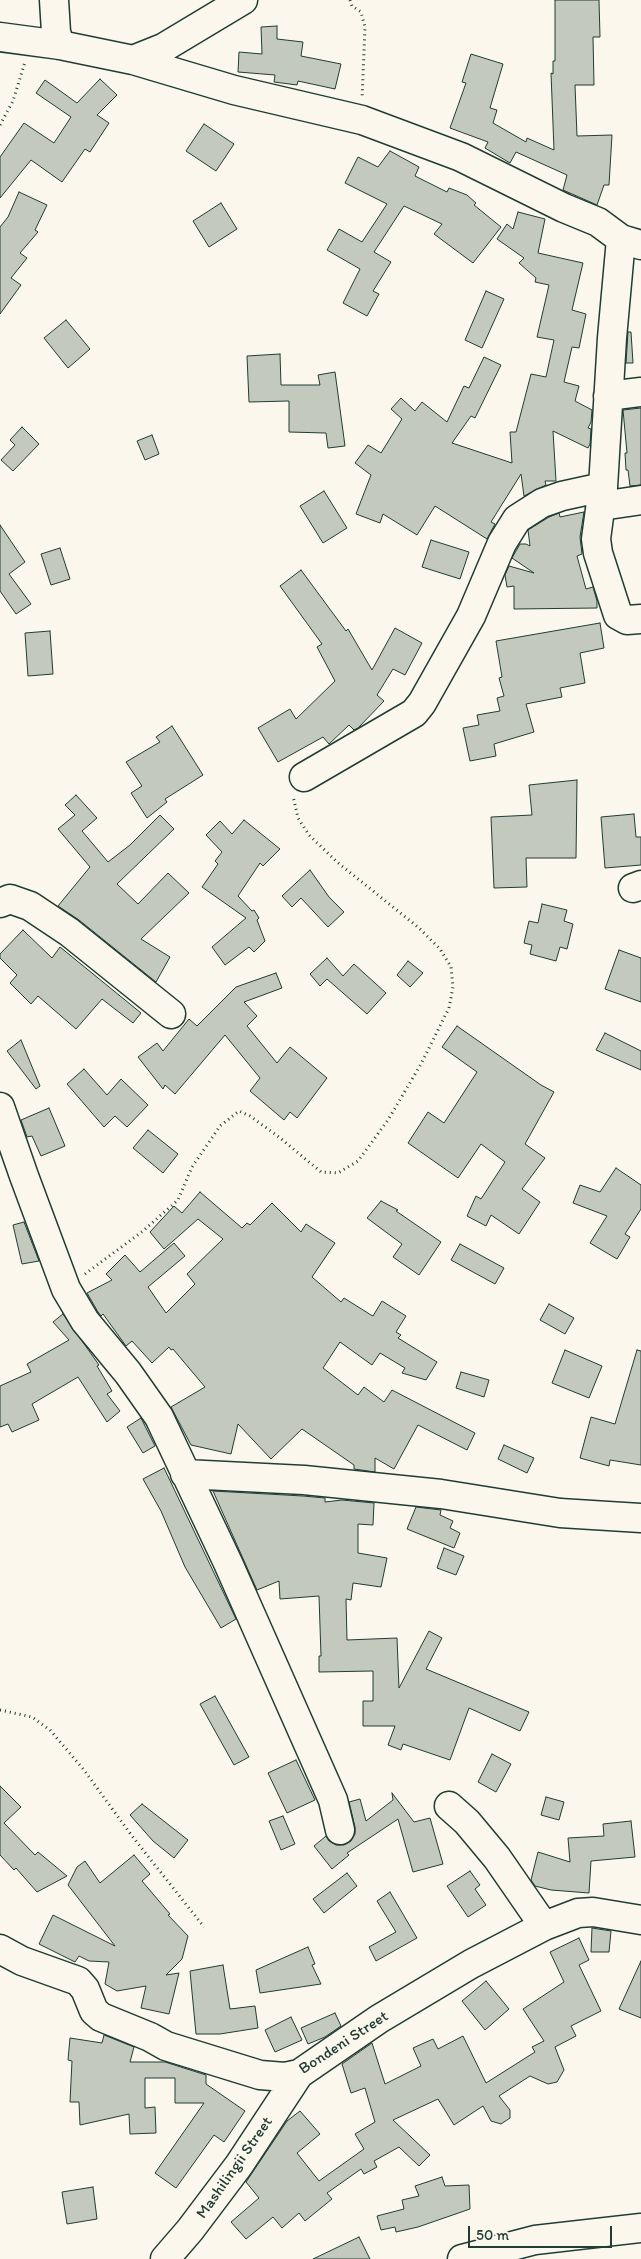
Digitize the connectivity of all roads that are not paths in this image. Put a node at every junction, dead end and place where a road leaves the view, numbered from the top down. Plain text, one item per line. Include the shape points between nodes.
1 (54, 0) edge
2 (243, 0) edge
3 (0, 37) edge
4 (60, 45) junction
5 (133, 60) junction
6 (631, 242) edge
7 (641, 392) edge
8 (608, 396) junction
9 (602, 497) junction
10 (641, 500) edge
11 (641, 619) edge
12 (304, 778) road end
13 (0, 902) edge
14 (171, 1014) dead end
15 (0, 1107) edge
16 (185, 1474) junction
17 (641, 1518) edge
18 (449, 1806) dead end
19 (340, 1830) dead end
20 (641, 1920) edge
21 (544, 1926) junction
22 (2, 1956) edge
23 (299, 2074) junction
24 (641, 2228) edge
25 (476, 2257) edge
26 (165, 2259) edge

1 - 4 street
2 - 5 street via 163,48
3 - 4 street
4 - 5 street
5 - 6 street via 234,90 362,120 461,157 598,222
6 - 8 street
7 - 8 street
8 - 9 street
9 - 10 street
9 - 11 street via 596,528 597,546 618,615 626,620
9 - 12 street via 562,496 542,503 516,519 471,616 414,713
13 - 14 street via 10,899 30,906 69,932
15 - 16 street via 66,1289 85,1321 123,1367 158,1418
16 - 17 street via 304,1480 441,1494 560,1513
16 - 19 street via 333,1800
18 - 21 street via 497,1858
20 - 21 street, Bondeni Street via 593,1912 578,1913
21 - 23 street, Bondeni Street via 471,1964 379,2019
22 - 23 street, Bondeni Street via 78,1981 94,2011 101,2017 166,2046 260,2075 285,2077
23 - 26 street, Mashilingii Street via 239,2165
24 - 25 street via 535,2240

